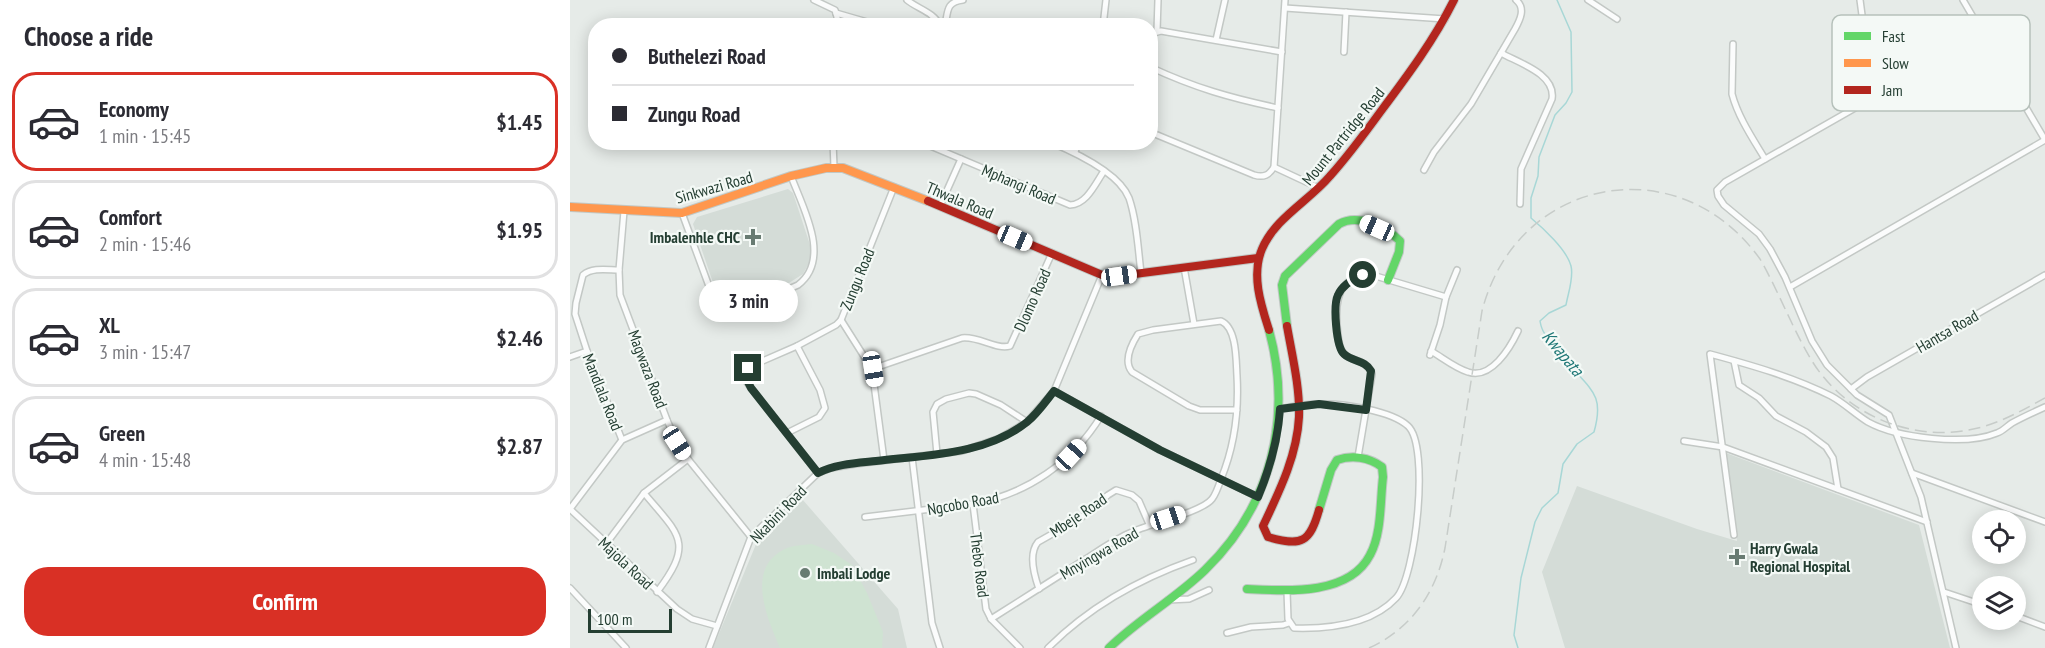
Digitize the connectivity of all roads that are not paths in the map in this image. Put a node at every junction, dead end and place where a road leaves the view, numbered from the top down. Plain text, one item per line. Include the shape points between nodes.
1 (814, 0) edge
2 (907, 0) edge
3 (963, 0) edge
4 (1106, 0) edge
5 (1158, 0) edge
6 (1225, 0) edge
7 (1285, 0) edge
8 (1454, 0) edge
9 (1516, 0) edge
10 (1588, 0) edge
11 (1860, 0) edge
12 (1963, 0) edge
13 (1285, 8) junction
14 (1346, 12) junction
15 (836, 13) junction
16 (1862, 15) edge
17 (1972, 15) edge
18 (836, 18) edge
19 (853, 18) edge
20 (934, 18) edge
21 (947, 18) edge
22 (1104, 18) edge
23 (1157, 18) edge
24 (1445, 19) junction
25 (1617, 19) dead end
26 (1158, 32) edge
27 (1216, 40) junction
28 (1733, 44) dead end
29 (1282, 52) junction
30 (1344, 52) dead end
31 (1501, 53) junction
32 (1158, 71) edge
33 (1278, 108) junction
34 (1850, 111) edge
35 (2028, 111) edge
36 (1158, 135) edge
37 (2045, 140) edge
38 (833, 150) edge
39 (940, 150) edge
40 (1070, 150) edge
41 (1075, 152) joint
42 (961, 159) junction
43 (1765, 159) junction
44 (834, 167) junction
45 (1274, 167) junction
46 (1424, 170) dead end
47 (1104, 171) junction
48 (791, 176) junction
49 (894, 187) junction
50 (1319, 188) junction
51 (1520, 204) dead end
52 (940, 206) junction
53 (570, 207) edge
54 (624, 211) junction
55 (682, 213) junction
56 (1052, 253) junction
57 (1258, 258) junction
58 (1184, 267) junction
59 (619, 270) junction
60 (1457, 270) dead end
61 (1141, 273) junction
62 (1102, 275) junction
63 (2045, 275) edge
64 (1388, 280) junction
65 (1790, 287) junction
66 (1446, 297) junction
67 (841, 320) junction
68 (1194, 324) junction
69 (1518, 331) dead end
70 (797, 346) junction
71 (587, 351) junction
72 (570, 357) edge
73 (1734, 361) junction
74 (873, 369) junction
75 (1851, 388) junction
76 (1054, 391) junction
77 (1299, 405) junction
78 (2045, 407) edge
79 (1280, 409) junction
80 (1237, 410) junction
81 (1366, 410) junction
82 (1101, 416) junction
83 (667, 420) junction
84 (1027, 422) junction
85 (787, 433) junction
86 (1895, 433) junction
87 (622, 440) junction
88 (1684, 441) dead end
89 (1723, 447) junction
90 (937, 454) junction
91 (912, 457) junction
92 (1358, 457) junction
93 (688, 459) junction
94 (884, 460) junction
95 (818, 473) junction
96 (1912, 473) junction
97 (1221, 480) junction
98 (1838, 489) junction
99 (644, 493) junction
100 (1258, 497) junction
101 (973, 504) junction
102 (570, 509) edge
103 (919, 511) junction
104 (866, 518) dead end
105 (1927, 522) junction
106 (2045, 522) edge
107 (1149, 524) junction
108 (1734, 535) dead end
109 (751, 537) junction
110 (606, 544) junction
111 (1193, 560) dead end
112 (570, 588) edge
113 (1039, 589) junction
114 (1247, 589) dead end
115 (1209, 590) dead end
116 (1287, 591) junction
117 (657, 592) junction
118 (1944, 592) junction
119 (1167, 600) junction
120 (1972, 601) edge
121 (992, 619) junction
122 (2026, 620) edge
123 (1289, 623) junction
124 (717, 626) junction
125 (2045, 627) edge
126 (1227, 633) dead end
127 (626, 648) edge
128 (709, 648) edge
129 (940, 648) edge
130 (1020, 648) edge
131 (1048, 648) edge
132 (1109, 648) edge
133 (1956, 648) edge

1 - 15 street
2 - 20 street
3 - 21 street via 952,3
4 - 22 street
5 - 23 street
6 - 27 street
7 - 13 street
8 - 24 street, Mount Partridge Road
9 - 31 street via 1521,6 1521,19
10 - 25 street
11 - 16 street
12 - 17 street
13 - 14 street
13 - 29 street
14 - 24 street
14 - 30 street
15 - 18 street
15 - 19 street
24 - 50 street, Mount Partridge Road via 1408,76
26 - 27 street
27 - 29 street
28 - 43 street via 1732,94
29 - 33 street
31 - 46 street
31 - 51 street via 1540,74 1553,91 1521,169
32 - 33 street via 1220,95
33 - 45 street
34 - 43 street
35 - 37 street
36 - 45 street via 1260,177 1268,175
37 - 65 street
38 - 44 street
39 - 42 street, Mphangi Road
40 - 41 street
41 - 47 street
42 - 47 street, Mphangi Road via 1070,205 1085,199
42 - 52 street
43 - 65 street via 1720,186 1717,194 1764,240
44 - 48 street, Thwala Road
44 - 49 street, Thwala Road
45 - 50 street
47 - 61 street via 1128,197
48 - 55 street, Sinkwazi Road
48 - 55 street via 813,238 813,268 798,285 730,315 724,316 717,308
49 - 52 street, Thwala Road
49 - 67 street, Zungu Road
50 - 57 street, Mount Partridge Road via 1272,230
52 - 56 street, Thwala Road
53 - 54 street, Sinkwazi Road
54 - 55 street, Sinkwazi Road
54 - 59 street, Magwaza Road
56 - 62 street, Thwala Road
56 - 74 street, Dlomo Road via 1010,346 962,338
57 - 58 street, Thwala Road
57 - 79 street
58 - 61 street, Thwala Road
58 - 68 street
59 - 71 street, Mandlala Road via 597,270 583,275 575,314
59 - 83 street, Magwaza Road via 620,295
60 - 66 street
61 - 62 street, Thwala Road
62 - 76 street, Nkabini Road
63 - 75 street, Hantsa Road
64 - 66 street
64 - 77 street via 1400,252 1400,241 1354,218 1339,224 1285,276 1283,299
64 - 81 street via 1369,274 1357,277 1342,289 1336,303 1342,352 1366,364 1371,371
65 - 75 street via 1820,355
66 - 69 street via 1431,353 1468,372 1480,373 1492,366
67 - 70 street, Zungu Road
67 - 74 street
68 - 80 street, Mnyingwa Road via 1227,324 1233,338
68 - 80 street via 1138,333 1128,367 1189,406 1200,410
70 - 85 street via 825,408 819,417
70 - 85 street, Zungu Road via 748,368 745,376
71 - 72 street
71 - 87 street, Mandlala Road
73 - 86 street via 1831,396 1869,422
73 - 89 street via 1710,354
73 - 98 street via 1739,385 1776,416 1826,447 1833,458
74 - 94 street
75 - 86 street via 1887,413
76 - 82 street
76 - 84 street, Nkabini Road
77 - 79 street
77 - 81 street via 1328,404
77 - 92 street via 1292,456 1263,522 1268,537 1288,542 1311,535 1335,462
78 - 86 street via 2000,432 1975,438
79 - 100 street via 1276,445
80 - 97 street, Mnyingwa Road via 1234,444
81 - 92 street
81 - 123 street via 1402,421 1414,432 1417,442 1418,498 1407,579 1384,608 1358,620 1320,628 1294,628
82 - 97 street
82 - 101 street, Ngcobo Road via 1082,444 1056,468 1016,492
83 - 87 street
83 - 93 street, Magwaza Road
84 - 90 street, Nkabini Road via 981,445
84 - 90 street via 976,394 946,399 933,412
85 - 95 street, Zungu Road
86 - 96 street
87 - 102 street
88 - 89 street
89 - 98 street
89 - 108 street
90 - 91 street, Nkabini Road
91 - 94 street, Nkabini Road
91 - 103 street
92 - 116 street via 1376,462 1383,471 1370,555 1362,567 1346,578
93 - 99 street
93 - 109 street, Magwaza Road
94 - 95 street, Nkabini Road
95 - 109 street, Nkabini Road
96 - 105 street
96 - 106 street
97 - 100 street
97 - 107 street, Mnyingwa Road via 1206,505
98 - 105 street
99 - 110 street
99 - 117 street via 680,541 672,571
100 - 119 street via 1224,550
101 - 103 street, Ngcobo Road
101 - 121 street, Thebo Road via 985,601
102 - 110 street, Majola Road
103 - 104 street, Ngcobo Road
103 - 129 street via 932,622
105 - 118 street
107 - 113 street, Mnyingwa Road via 1121,537
107 - 113 street, Mbeje Road via 1138,501 1122,491 1112,492 1082,517 1038,542 1033,553
109 - 124 street, Nkabini Road
110 - 117 street, Majola Road
111 - 131 street via 1139,582 1069,628
112 - 127 street
113 - 121 street, Mnyingwa Road
114 - 116 street
115 - 119 street via 1184,600
116 - 123 street
117 - 124 street, Majola Road via 684,615
118 - 120 street
118 - 133 street
119 - 132 street
121 - 130 street, Thebo Road
122 - 125 street
123 - 126 street
124 - 128 street, Nkabini Road

